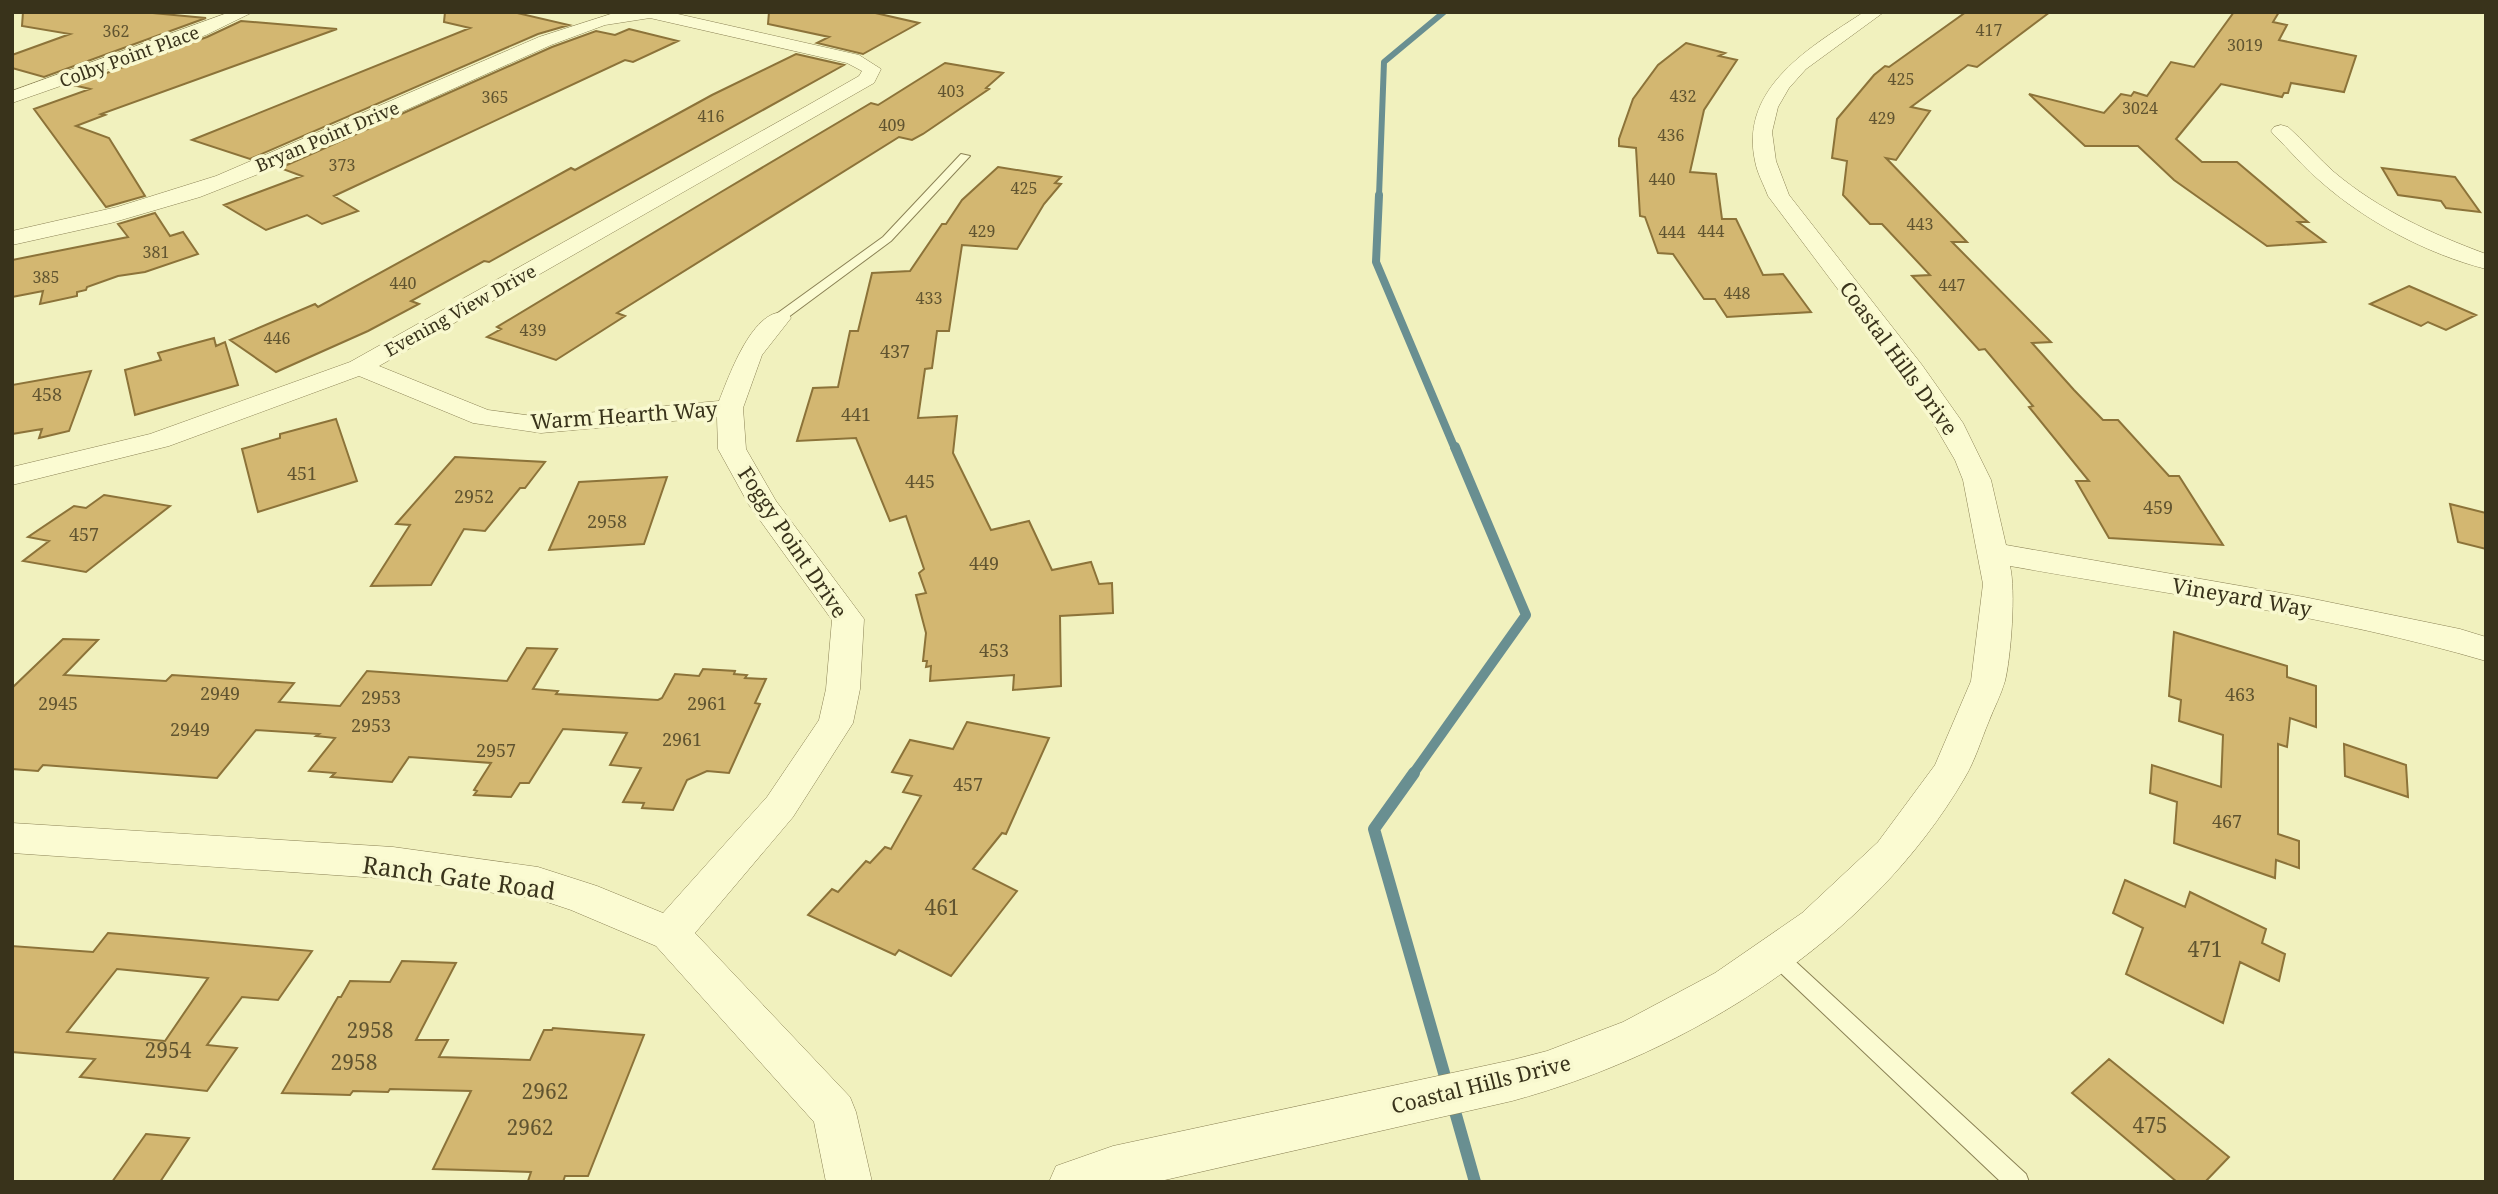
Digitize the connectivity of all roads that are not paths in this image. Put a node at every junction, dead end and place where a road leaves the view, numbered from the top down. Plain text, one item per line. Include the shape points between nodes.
1 (245, 12) edge
2 (1876, 12) edge
3 (634, 13) edge
4 (12, 97) edge
5 (2281, 131) dead end
6 (965, 156) dead end
7 (12, 238) edge
8 (2486, 262) edge
9 (779, 318) joint
10 (359, 367) junction
11 (730, 408) junction
12 (12, 476) edge
13 (1996, 553) junction
14 (2486, 649) edge
15 (12, 838) edge
16 (670, 934) junction
17 (1776, 956) junction
18 (849, 1182) edge
19 (1072, 1182) edge
20 (2018, 1182) edge

1 - 4 street, Colby Point Place
2 - 13 street, Coastal Hills Drive via 1783,82 1763,121 1763,156 1791,213 1952,427 1978,483
3 - 7 street, Bryan Point Drive via 537,46 204,187 112,216
3 - 10 street, Evening View Drive via 853,59 872,69 867,79
5 - 8 street via 2329,179 2361,203
6 - 9 lane via 887,239
9 - 11 street, Foggy Point Drive via 750,354
10 - 11 street, Warm Hearth Way via 483,417 541,425
10 - 12 street, Evening View Drive via 159,440
11 - 16 street, Foggy Point Drive via 732,449 764,505 848,619 843,688 836,723 780,807
13 - 14 street, Vineyard Way via 2304,608
13 - 17 street, Coastal Hills Drive via 2000,624 1993,667 1961,755 1919,819 1881,864
15 - 16 street, Ranch Gate Road via 393,863 538,883
16 - 18 street, Ranch Gate Road via 834,1112
17 - 19 street, Coastal Hills Drive via 1644,1034 1545,1072
17 - 20 lane

